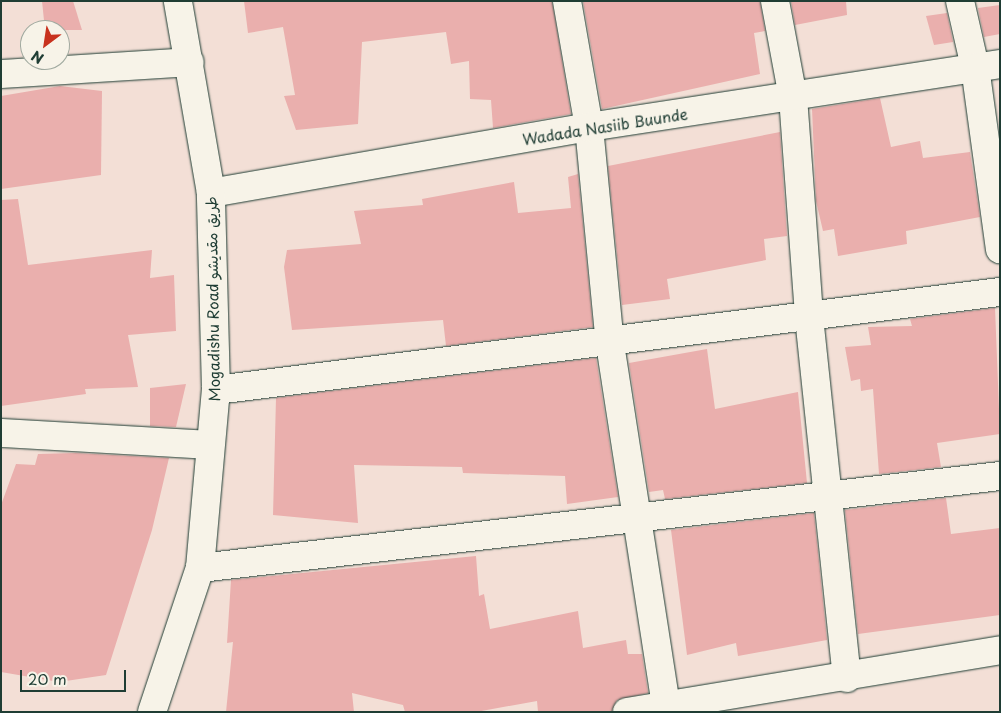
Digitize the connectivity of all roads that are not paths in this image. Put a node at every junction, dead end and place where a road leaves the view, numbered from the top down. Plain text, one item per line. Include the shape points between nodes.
1 (178, 1) edge
2 (567, 1) edge
3 (774, 1) edge
4 (960, 1) edge
5 (190, 62) junction
6 (987, 65) edge
7 (1, 74) edge
8 (793, 97) junction
9 (589, 127) junction
10 (211, 193) junction
11 (1000, 249) edge
12 (1000, 292) edge
13 (809, 317) junction
14 (610, 344) junction
15 (216, 390) junction
16 (1, 433) edge
17 (210, 445) junction
18 (1000, 476) edge
19 (827, 499) junction
20 (637, 518) junction
21 (200, 568) junction
22 (1000, 650) edge
23 (847, 678) junction
24 (666, 708) edge
25 (152, 712) edge
26 (626, 712) edge

1 - 5 main road, Mogadishu Road طريق مقديشو
2 - 9 main road
3 - 8 main road
4 - 6 main road
5 - 7 main road
5 - 10 main road, Mogadishu Road طريق مقديشو
6 - 8 main road, Wadada Nasiib Buunde
6 - 11 main road
8 - 9 main road, Wadada Nasiib Buunde
8 - 13 main road
9 - 10 main road, Wadada Nasiib Buunde
9 - 14 main road
10 - 15 main road, Mogadishu Road طريق مقديشو
12 - 13 main road
13 - 14 main road
13 - 19 main road
14 - 15 main road
14 - 20 main road
15 - 17 main road, Mogadishu Road طريق مقديشو
16 - 17 main road
17 - 21 main road, Mogadishu Road طريق مقديشو
18 - 19 main road
19 - 20 main road
19 - 23 main road
20 - 21 main road
20 - 24 main road
21 - 25 main road, Mogadishu Road طريق مقديشو
22 - 23 main road
23 - 24 main road
24 - 26 main road

